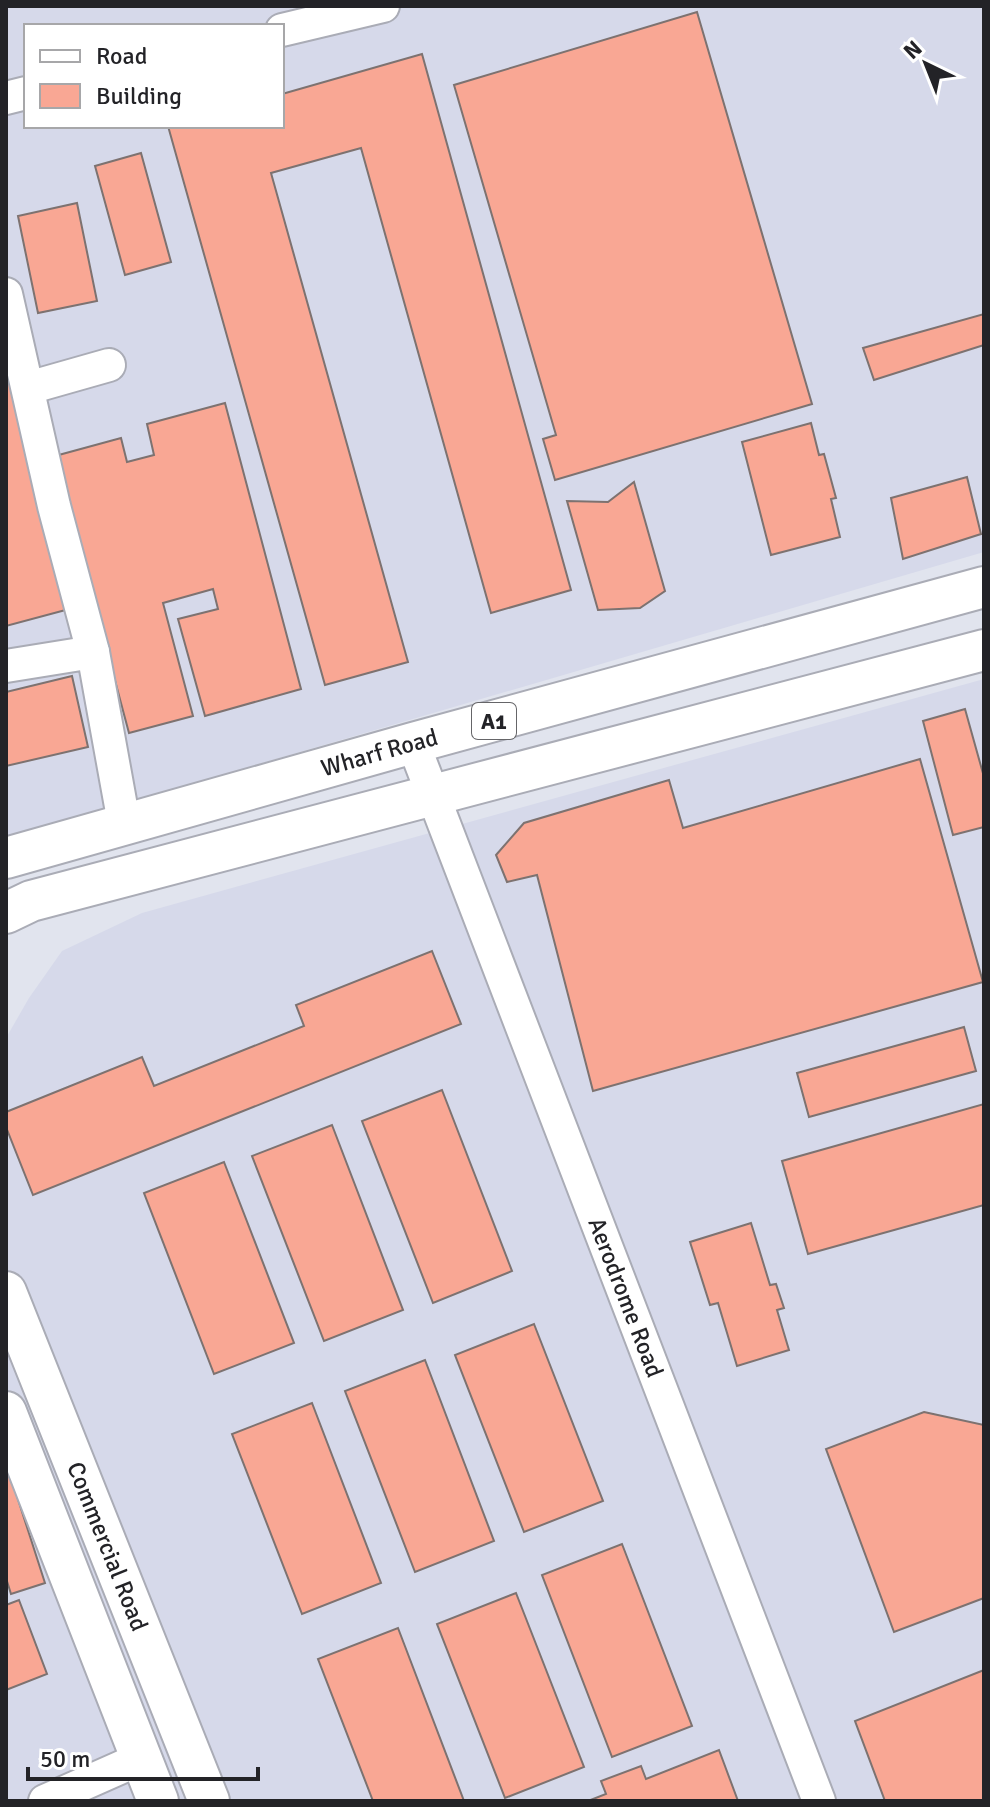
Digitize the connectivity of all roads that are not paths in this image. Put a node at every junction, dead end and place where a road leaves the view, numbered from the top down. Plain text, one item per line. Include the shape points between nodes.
1 (383, 6) edge
2 (284, 30) edge
3 (6, 294) edge
4 (109, 365) dead end
5 (28, 388) junction
6 (984, 587) edge
7 (984, 650) edge
8 (93, 652) junction
9 (6, 666) edge
10 (413, 743) junction
11 (433, 795) junction
12 (124, 823) junction
13 (6, 858) edge
14 (6, 913) edge
15 (6, 1292) edge
16 (6, 1412) edge
17 (142, 1758) junction
18 (45, 1801) edge
19 (158, 1801) edge
20 (209, 1801) edge
21 (819, 1801) edge

1 - 2 street
3 - 5 street
4 - 5 street
5 - 8 street
6 - 10 main road, Wharf Road / A1
7 - 11 main road, A1
8 - 9 street
8 - 12 street
10 - 11 street, Aerodrome Road
10 - 12 main road, Wharf Road / A1
11 - 14 main road, A1 via 31,901
11 - 21 street, Aerodrome Road
12 - 13 main road, Wharf Road / A1
15 - 20 main road, Commercial Road
16 - 17 main road, Commercial Road
17 - 18 street
17 - 19 main road, Commercial Road

